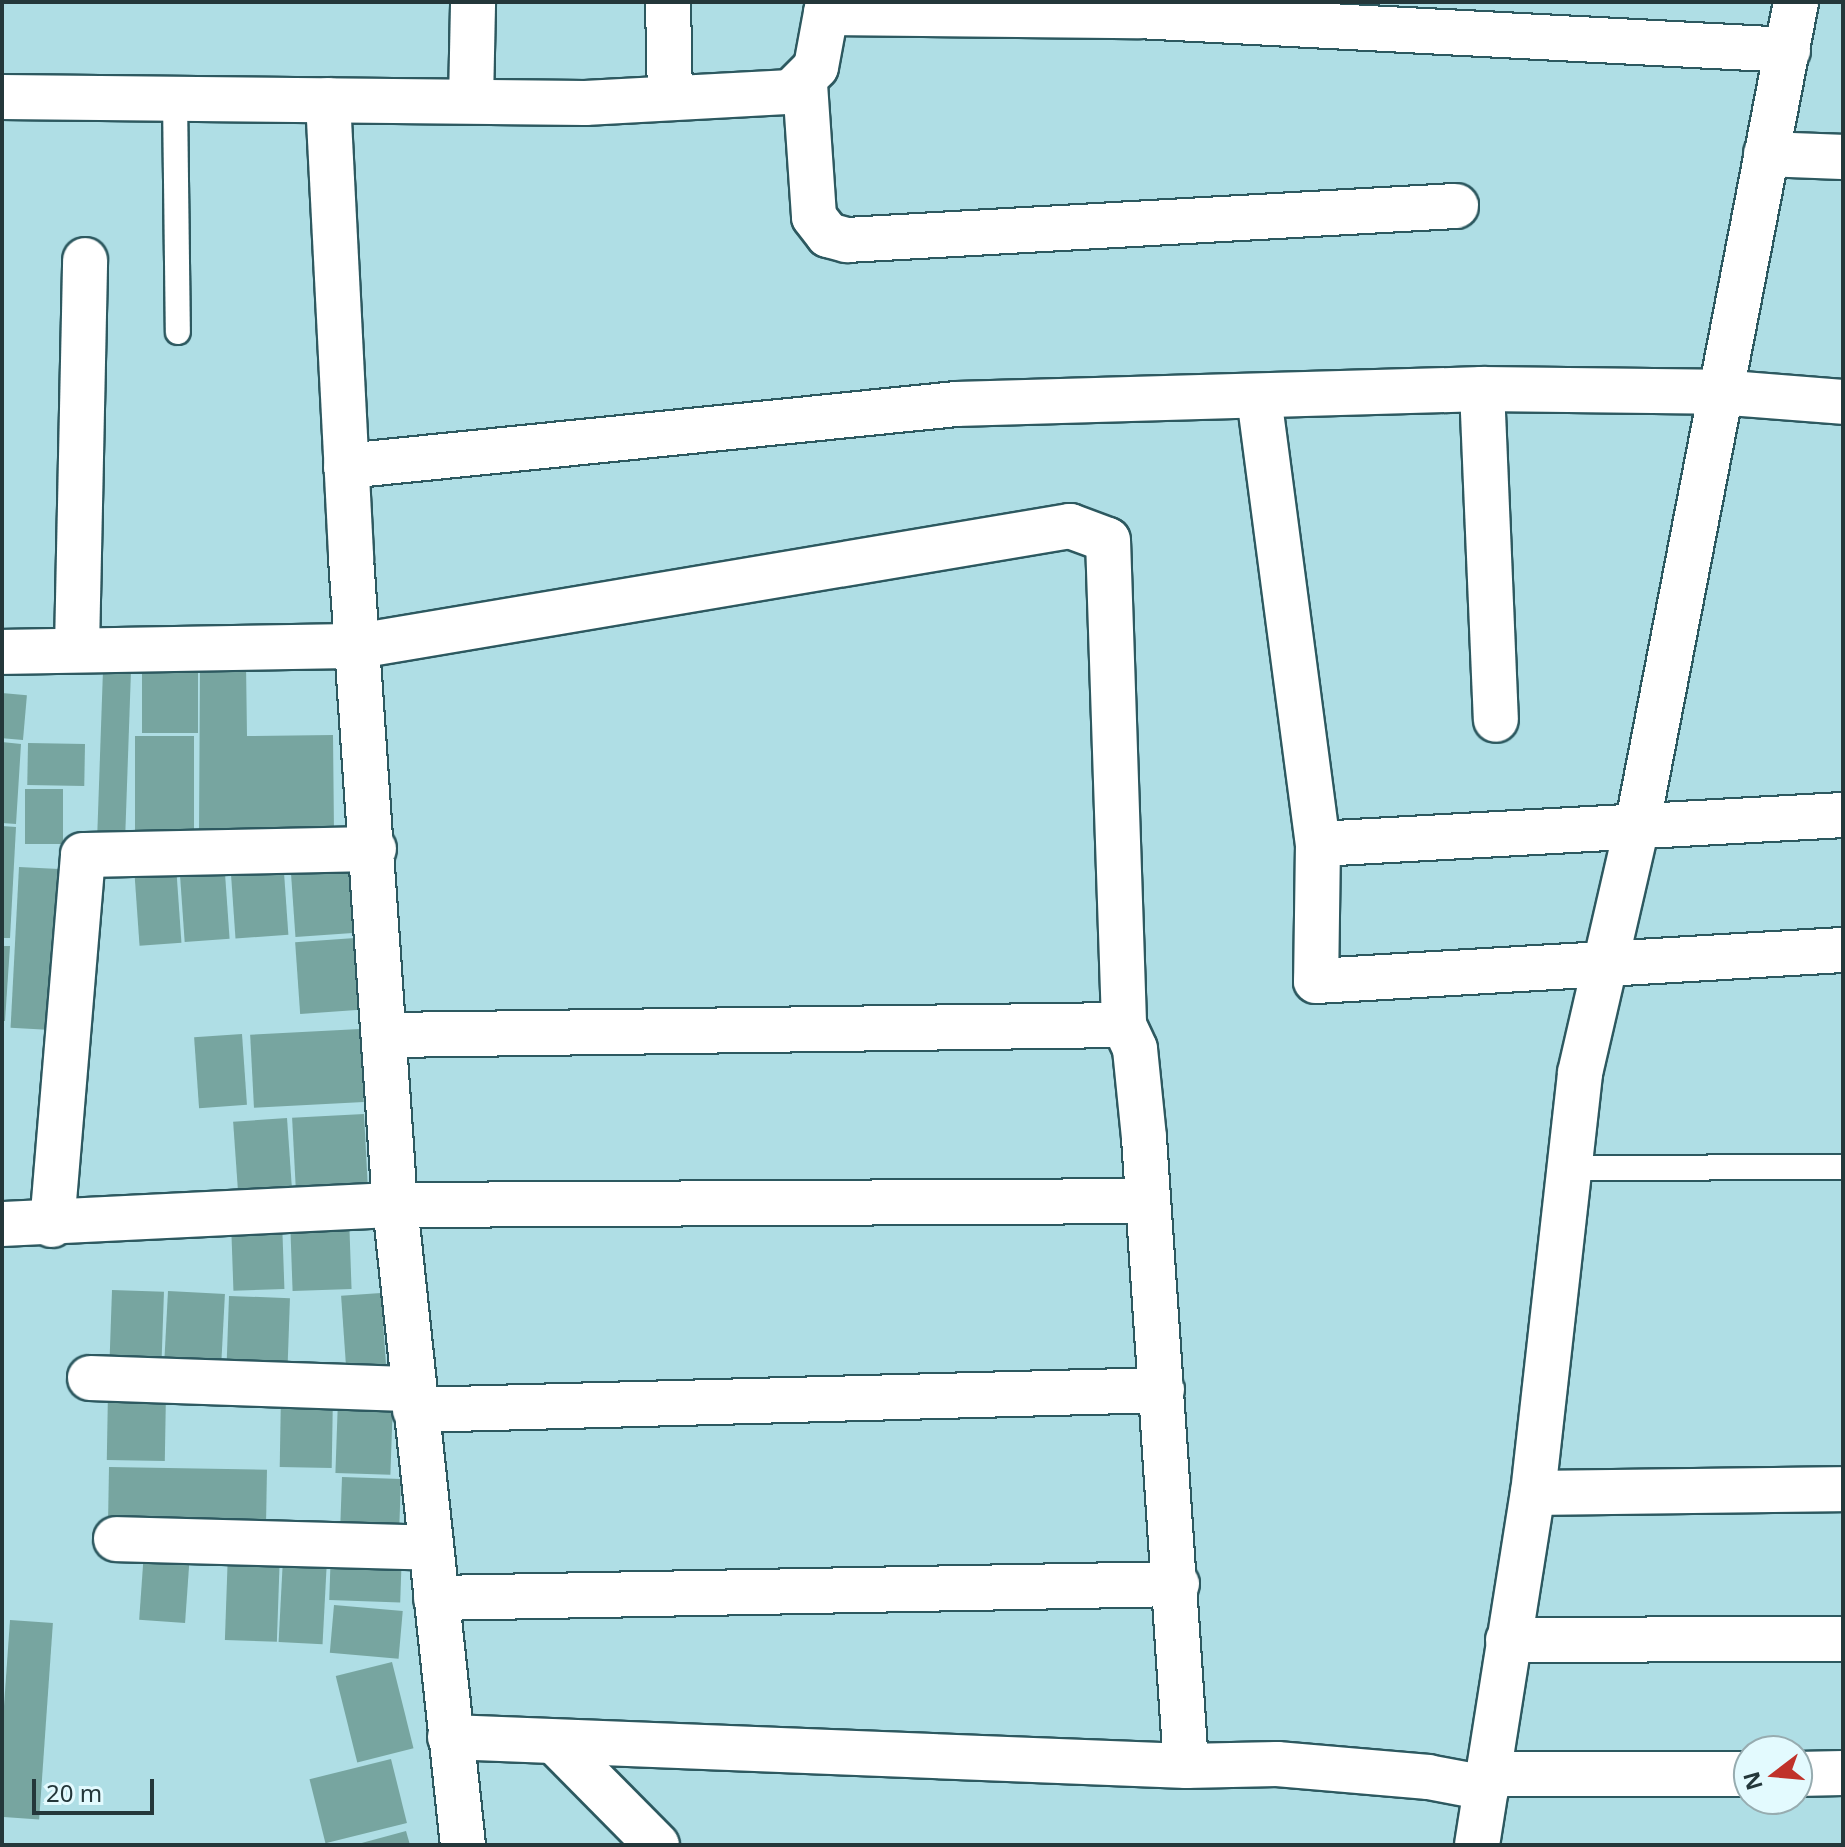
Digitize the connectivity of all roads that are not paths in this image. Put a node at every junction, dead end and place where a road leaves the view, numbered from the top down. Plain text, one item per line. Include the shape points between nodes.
1 (473, 2) edge
2 (668, 2) edge
3 (1796, 2) edge
4 (827, 7) edge
5 (1788, 50) junction
6 (805, 84) junction
7 (670, 96) junction
8 (2, 97) edge
9 (175, 98) junction
10 (328, 100) junction
11 (471, 101) junction
12 (1766, 154) junction
13 (1843, 157) edge
14 (1456, 206) dead end
15 (85, 260) dead end
16 (178, 332) dead end
17 (1482, 389) junction
18 (1717, 392) junction
19 (1259, 397) junction
20 (1843, 402) edge
21 (346, 466) junction
22 (358, 646) junction
23 (77, 648) junction
24 (2, 652) edge
25 (1496, 720) dead end
26 (1843, 815) edge
27 (1638, 822) junction
28 (1318, 844) junction
29 (374, 849) junction
30 (1843, 950) edge
31 (1601, 964) junction
32 (1124, 1025) junction
33 (387, 1035) junction
34 (1843, 1167) edge
35 (1568, 1168) junction
36 (1148, 1201) junction
37 (395, 1205) junction
38 (2, 1224) edge
39 (52, 1225) junction
40 (90, 1378) dead end
41 (1162, 1390) junction
42 (414, 1399) junction
43 (1843, 1489) edge
44 (1533, 1493) junction
45 (116, 1539) dead end
46 (429, 1548) junction
47 (1177, 1584) junction
48 (436, 1598) junction
49 (1843, 1639) edge
50 (1508, 1640) junction
51 (450, 1737) junction
52 (555, 1742) junction
53 (1186, 1766) junction
54 (1843, 1773) edge
55 (1733, 1774) edge
56 (1813, 1774) edge
57 (1488, 1781) junction
58 (463, 1845) edge
59 (657, 1845) edge
60 (1477, 1845) edge

1 - 11 street
2 - 7 street
3 - 5 street
4 - 5 street via 1138,16
4 - 6 street via 816,67
5 - 12 street
6 - 7 street via 791,92
6 - 14 street via 814,217 828,235 847,240
7 - 11 street via 585,103
8 - 9 street
9 - 10 street
9 - 16 lane
10 - 11 street
10 - 21 street
12 - 13 street
12 - 18 street
15 - 23 street
17 - 18 street
17 - 19 street
17 - 25 street
18 - 20 street
18 - 27 street
19 - 21 street via 956,404
19 - 28 street
21 - 22 street
22 - 23 street
22 - 29 street
22 - 32 street via 1070,526 1091,530 1108,540
23 - 24 street
26 - 27 street
27 - 28 street
27 - 31 street
28 - 31 street via 1316,981
29 - 33 street
29 - 39 street via 83,855
30 - 31 street
31 - 35 street
32 - 33 street
32 - 36 street via 1135,1049
33 - 37 street
34 - 35 lane
35 - 44 street
36 - 37 street
36 - 41 street
37 - 39 street
37 - 42 street
38 - 39 street
40 - 42 street
41 - 42 street
41 - 47 street
42 - 46 street
43 - 44 street
44 - 50 street
45 - 46 street
46 - 48 street
47 - 48 street
47 - 53 street
48 - 51 street
49 - 50 street
50 - 57 street
51 - 52 street
51 - 58 street
52 - 53 street
52 - 59 street
53 - 57 street via 1345,1768
54 - 56 street
55 - 57 street
57 - 60 street

